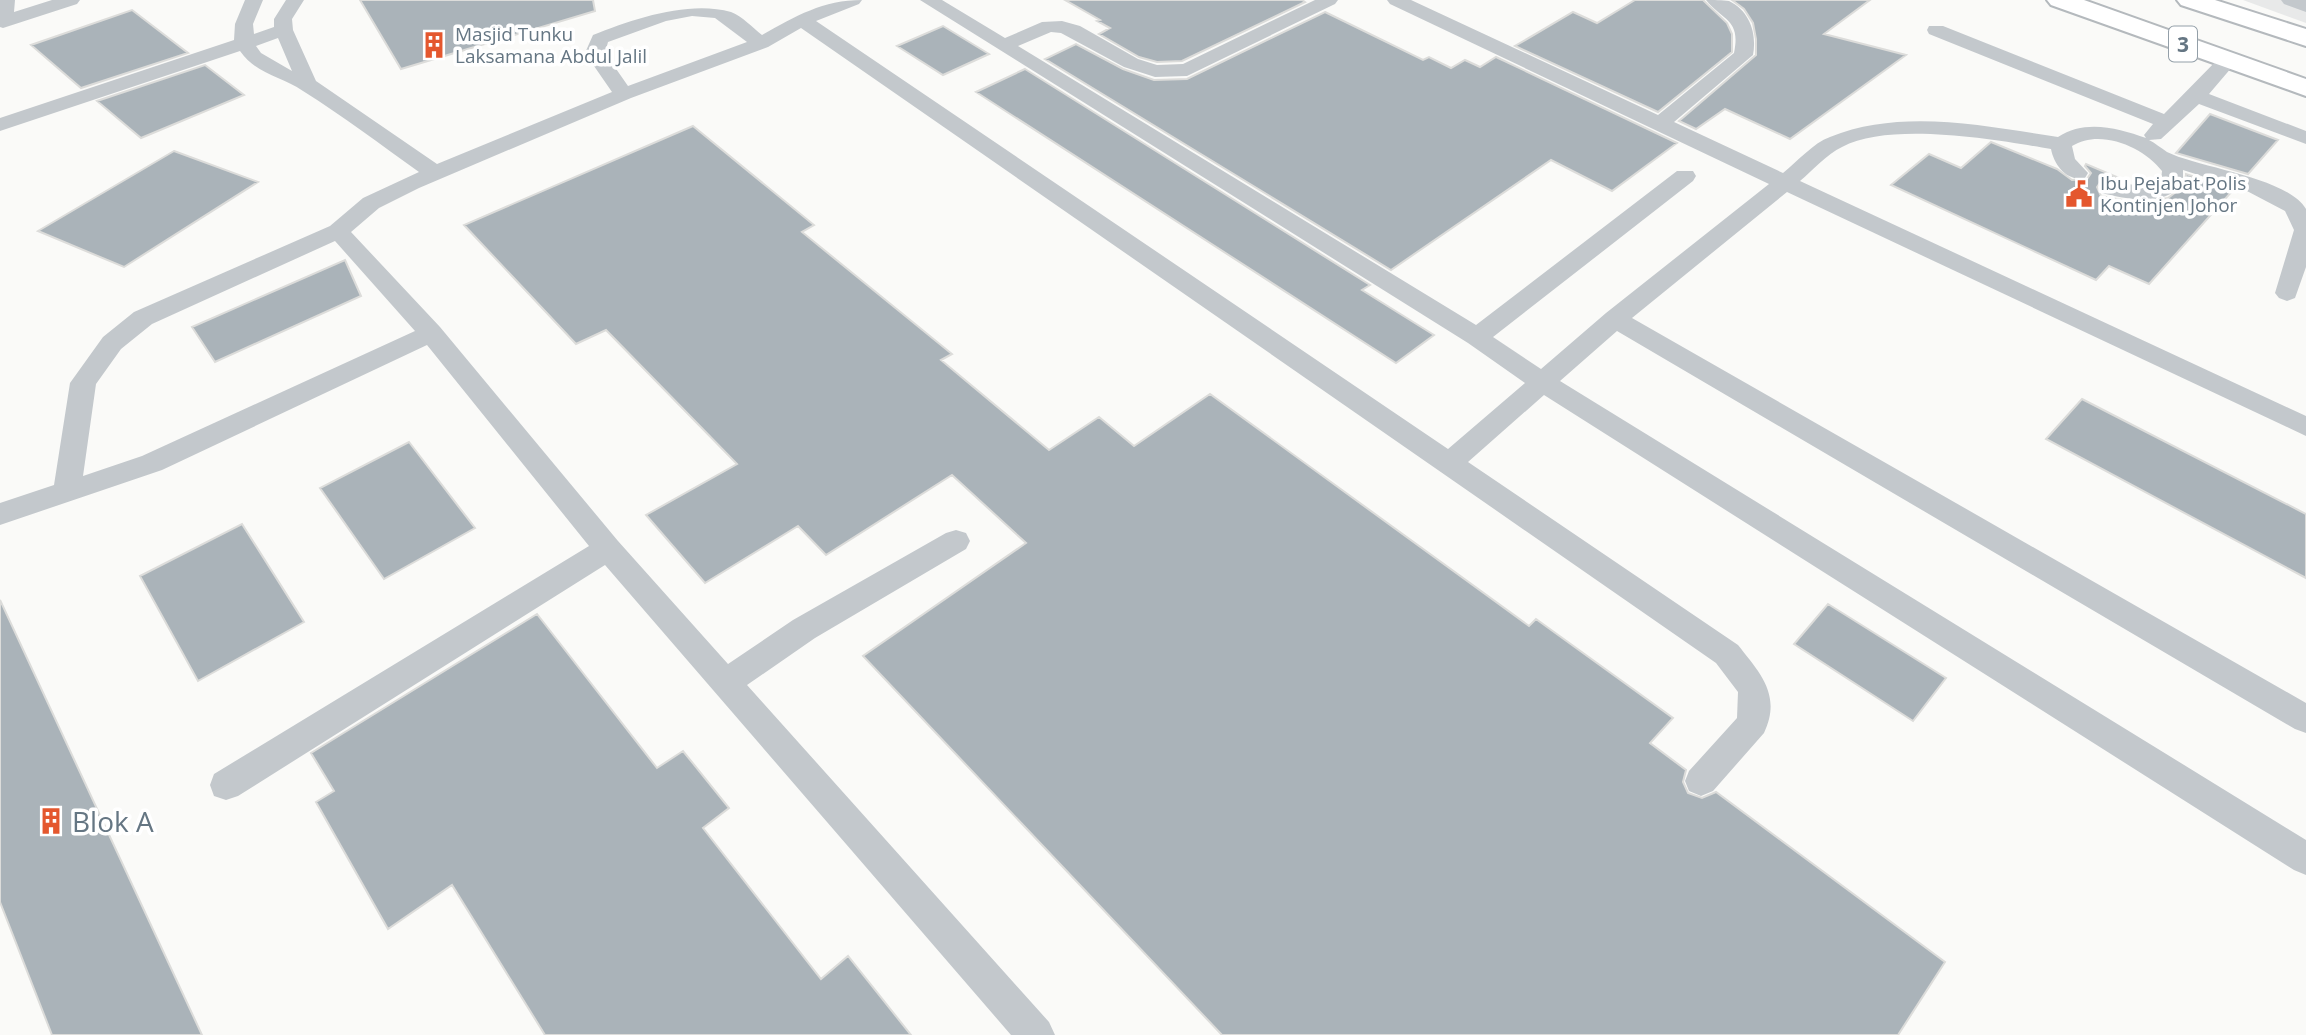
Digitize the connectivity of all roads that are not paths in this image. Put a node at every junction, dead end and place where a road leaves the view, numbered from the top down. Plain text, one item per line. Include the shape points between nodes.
1 (6, 0) edge
2 (71, 0) edge
3 (254, 0) edge
4 (295, 0) edge
5 (853, 0) edge
6 (968, 0) edge
7 (1329, 0) edge
8 (1396, 0) edge
9 (1715, 0) edge
10 (2060, 0) edge
11 (2190, 0) edge
12 (2290, 0) edge
13 (936, 5) edge
14 (2306, 6) edge
15 (802, 20) junction
16 (284, 30) junction
17 (1936, 30) dead end
18 (2306, 38) edge
19 (244, 43) junction
20 (761, 43) junction
21 (1003, 46) junction
22 (2228, 60) junction
23 (307, 84) junction
24 (2306, 88) edge
25 (624, 94) junction
26 (2196, 96) junction
27 (1661, 123) junction
28 (2168, 123) junction
29 (0, 125) edge
30 (2306, 138) edge
31 (2062, 144) junction
32 (2144, 145) junction
33 (2163, 157) junction
34 (435, 173) junction
35 (2077, 173) dead end
36 (1685, 176) dead end
37 (1785, 180) junction
38 (2110, 188) dead end
39 (338, 231) junction
40 (2287, 293) dead end
41 (1615, 319) junction
42 (431, 333) junction
43 (1477, 337) junction
44 (1544, 381) junction
45 (2306, 426) edge
46 (1448, 464) junction
47 (67, 492) junction
48 (0, 514) edge
49 (956, 541) dead end
50 (608, 549) junction
51 (726, 682) junction
52 (2306, 719) edge
53 (1701, 781) dead end
54 (226, 785) dead end
55 (2306, 859) edge
56 (1036, 1035) edge

1 - 2 lane via 3,22
3 - 19 lane via 244,24
4 - 16 lane via 283,19
5 - 15 lane
6 - 13 lane
7 - 21 lane via 1187,70 1155,71 1131,63 1062,27 1049,26
8 - 27 lane
9 - 27 lane via 1738,17 1746,41 1743,55
10 - 22 highway, 3
11 - 18 highway, 3
12 - 14 lane
13 - 21 lane
15 - 20 lane
15 - 46 lane
16 - 19 lane
16 - 23 lane
17 - 28 lane
19 - 23 lane via 274,71
19 - 29 lane
20 - 25 lane
20 - 25 lane via 722,15 694,10 633,26 600,39 595,53
21 - 43 lane
22 - 24 highway, 3
22 - 26 lane
23 - 34 lane
25 - 34 lane
26 - 28 lane
26 - 30 lane
27 - 37 lane
28 - 32 lane
31 - 32 lane via 2074,136 2094,133
31 - 35 lane via 2066,162
31 - 37 lane via 1969,130 1888,128 1835,142
32 - 33 lane
33 - 38 lane via 2174,177 2167,188 2149,192
33 - 40 lane via 2253,185 2294,207 2305,230
34 - 39 lane via 371,203
36 - 43 lane
37 - 41 lane
37 - 45 lane
39 - 42 lane
39 - 47 lane via 143,317 112,343 83,383
41 - 44 lane
41 - 52 lane
42 - 47 lane via 152,463
42 - 50 lane
43 - 44 lane
44 - 46 lane
44 - 55 lane
46 - 53 lane via 1727,654 1754,689 1753,723
47 - 48 lane
49 - 51 lane via 804,629
50 - 51 lane
50 - 54 lane
51 - 56 lane

